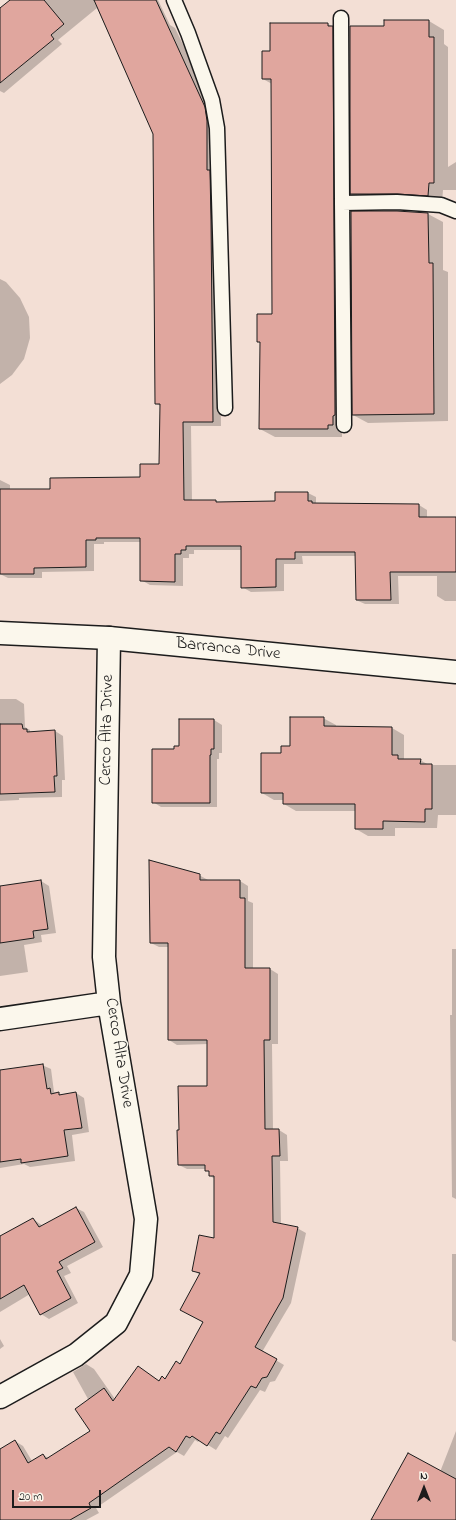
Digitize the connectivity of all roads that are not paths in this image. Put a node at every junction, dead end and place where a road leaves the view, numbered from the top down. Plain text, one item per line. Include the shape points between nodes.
1 (174, 0) edge
2 (341, 18) dead end
3 (342, 203) junction
4 (456, 210) edge
5 (225, 408) dead end
6 (344, 425) dead end
7 (0, 633) edge
8 (109, 638) junction
9 (456, 672) edge
10 (109, 1003) junction
11 (0, 1020) edge
12 (0, 1397) edge

1 - 5 lane via 212,100 217,128
2 - 3 lane
3 - 4 lane via 397,202 441,205
3 - 6 lane
7 - 8 street, Barranca Drive
8 - 9 street, Barranca Drive
8 - 10 street, Cerco Alta Drive via 104,957
10 - 11 street
10 - 12 street, Cerco Alta Drive via 146,1219 141,1275 116,1323 76,1356

